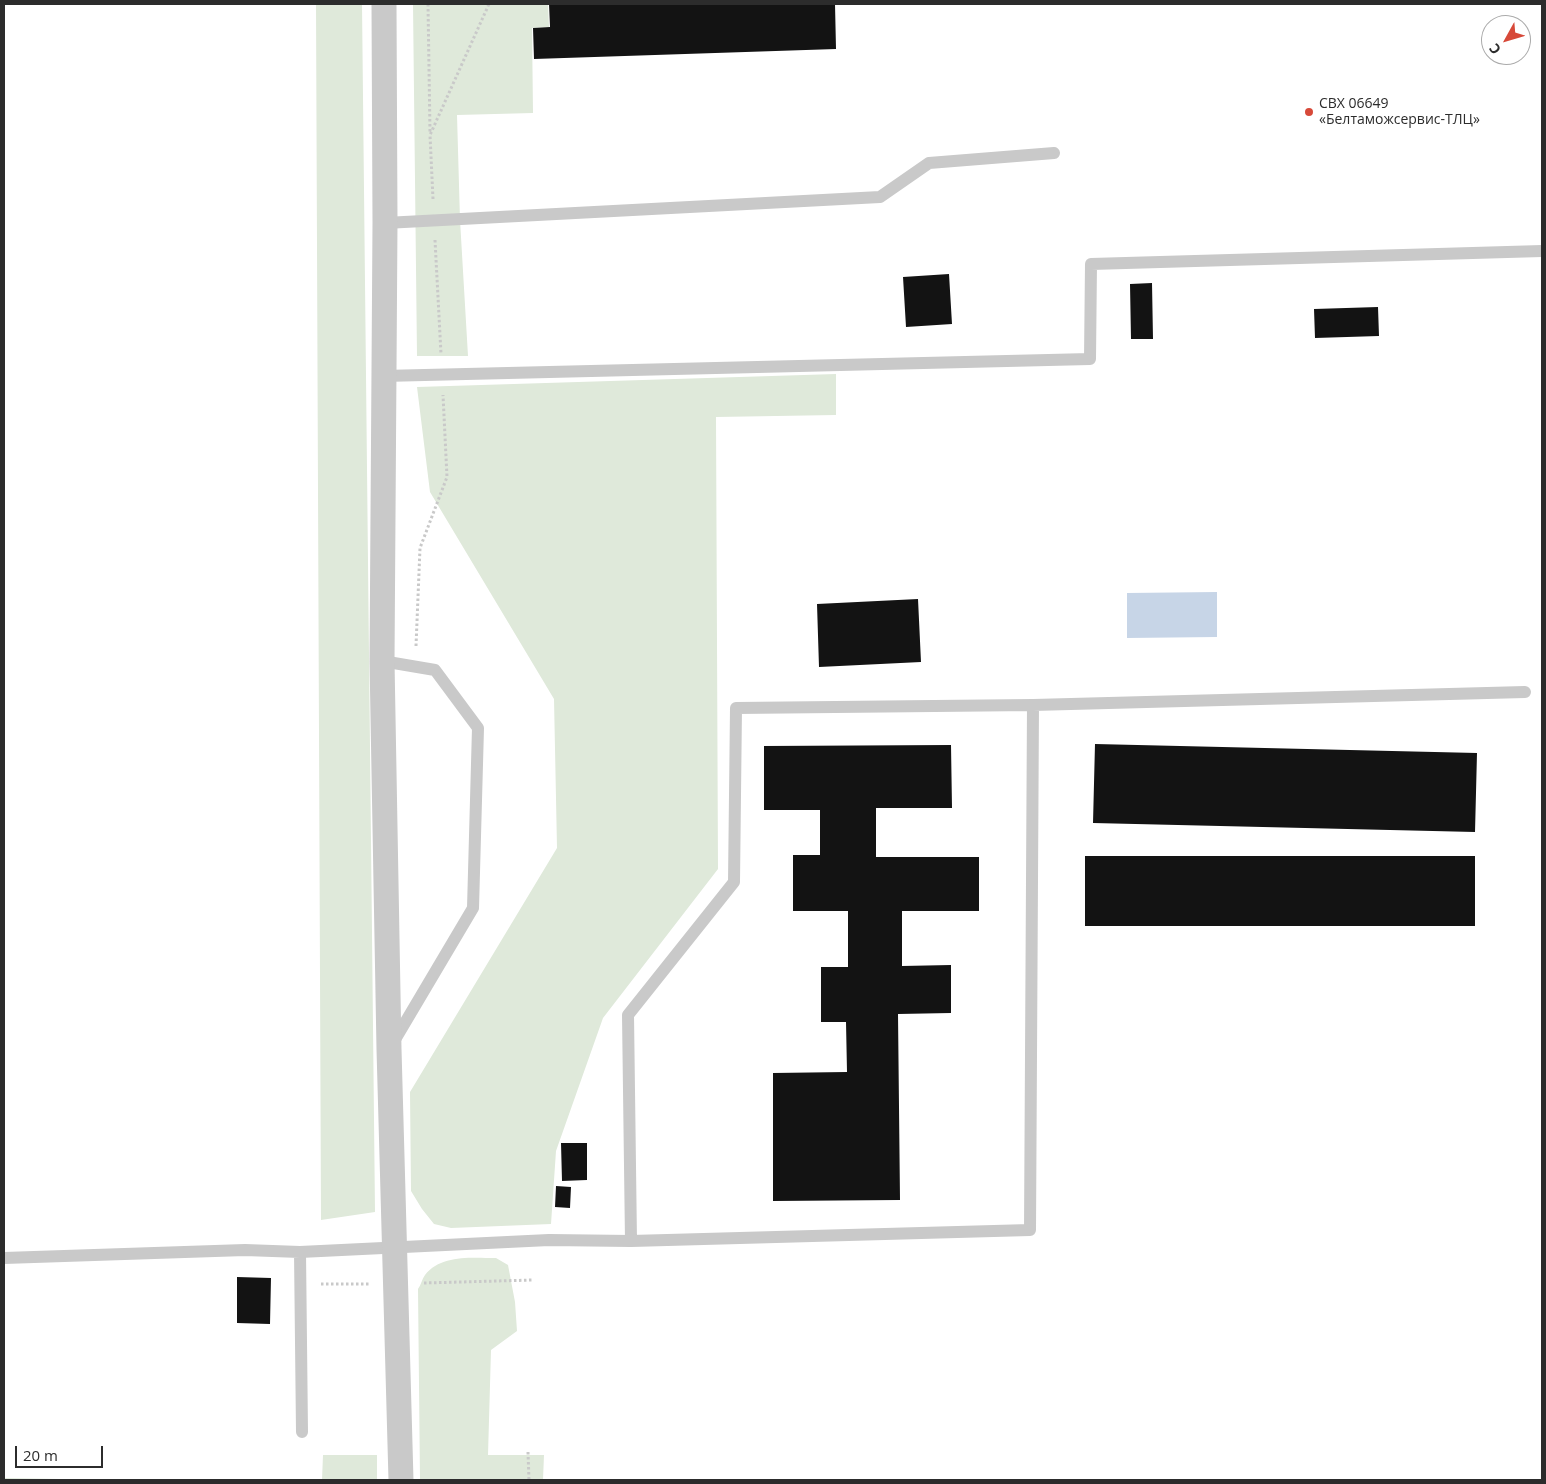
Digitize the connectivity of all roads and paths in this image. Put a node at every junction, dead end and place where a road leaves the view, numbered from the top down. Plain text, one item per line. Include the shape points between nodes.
1 (384, 4) edge
2 (428, 4) edge
3 (489, 4) edge
4 (430, 135) junction
5 (1054, 153) dead end
6 (434, 221) junction
7 (385, 223) junction
8 (1542, 251) edge
9 (442, 375) junction
10 (383, 376) junction
11 (382, 661) junction
12 (415, 667) junction
13 (1525, 692) dead end
14 (1033, 705) junction
15 (389, 1049) junction
16 (631, 1241) junction
17 (394, 1247) junction
18 (300, 1252) junction
19 (4, 1258) edge
20 (302, 1432) dead end
21 (528, 1452) dead end
22 (401, 1480) edge
23 (529, 1480) edge

1 - 7 street
2 - 4 path
3 - 4 path
4 - 6 path
5 - 6 lane via 929,163 880,197
6 - 7 lane
6 - 9 path
7 - 10 street
8 - 9 lane via 1092,264 1090,359
9 - 10 lane
9 - 12 path via 448,476 420,548
10 - 11 street
11 - 12 lane
11 - 15 street
12 - 15 lane via 435,670 478,728 473,908
13 - 14 lane
14 - 16 lane via 736,708 734,882 628,1015
14 - 16 lane via 1030,1230
15 - 17 street
16 - 17 lane via 549,1240
17 - 18 lane
17 - 22 street
18 - 19 lane via 245,1250
18 - 20 lane
21 - 23 path

